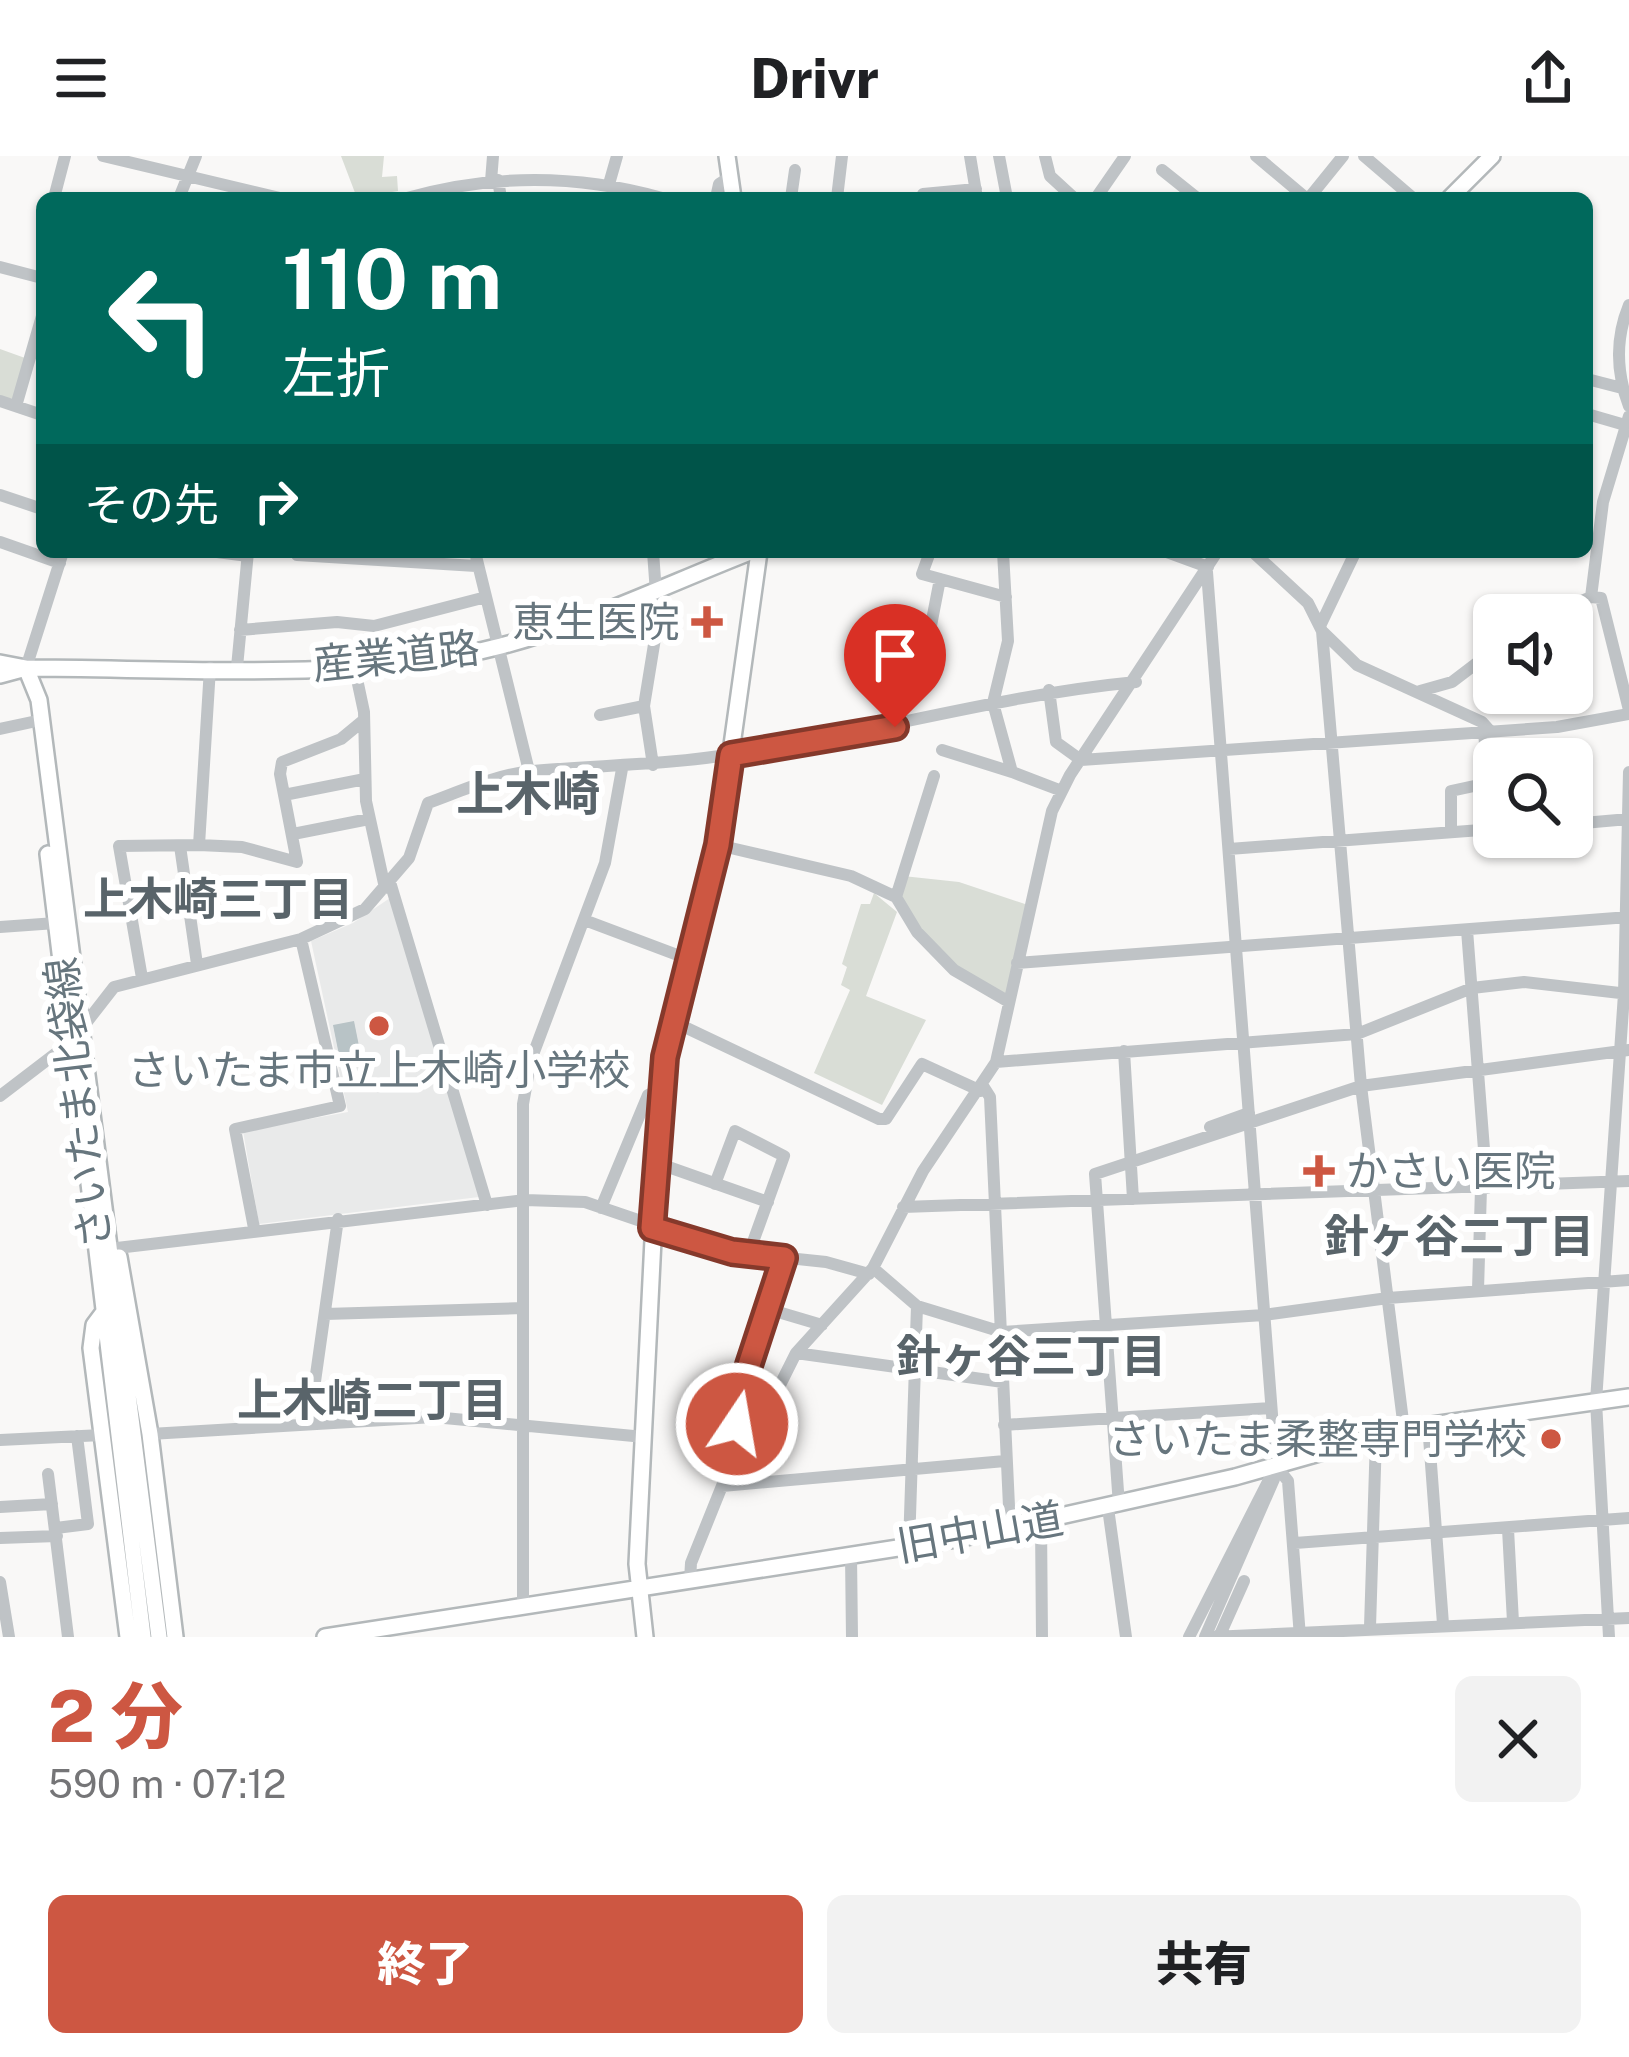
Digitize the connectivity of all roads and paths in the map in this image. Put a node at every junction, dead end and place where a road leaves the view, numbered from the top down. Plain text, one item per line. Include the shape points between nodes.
1 (65, 156) edge
2 (103, 156) edge
3 (196, 156) edge
4 (493, 156) edge
5 (617, 156) edge
6 (727, 156) edge
7 (842, 156) edge
8 (970, 156) edge
9 (999, 156) edge
10 (1045, 156) edge
11 (1125, 156) edge
12 (1256, 156) edge
13 (1343, 156) edge
14 (1364, 156) edge
15 (1492, 156) edge
16 (795, 170) dead end
17 (1162, 170) dead end
18 (186, 176) junction
19 (730, 177) junction
20 (495, 181) junction
21 (56, 192) edge
22 (181, 192) edge
23 (254, 192) edge
24 (438, 192) edge
25 (499, 192) edge
26 (607, 192) edge
27 (717, 192) edge
28 (732, 192) edge
29 (792, 192) edge
30 (838, 192) edge
31 (976, 192) edge
32 (1005, 192) edge
33 (1068, 192) edge
34 (1100, 192) edge
35 (1190, 192) edge
36 (1301, 192) edge
37 (1313, 192) edge
38 (1406, 192) edge
39 (1456, 192) edge
40 (0, 267) edge
41 (36, 276) edge
42 (1629, 305) edge
43 (1625, 325) edge
44 (36, 353) edge
45 (1593, 381) edge
46 (1622, 388) junction
47 (0, 401) edge
48 (16, 406) junction
49 (1629, 406) edge
50 (36, 413) edge
51 (1593, 415) edge
52 (1627, 421) edge
53 (0, 495) edge
54 (1593, 500) edge
55 (1603, 502) junction
56 (36, 507) edge
57 (0, 542) edge
58 (36, 551) edge
59 (61, 558) edge
60 (248, 558) edge
61 (430, 558) edge
62 (654, 558) edge
63 (738, 558) edge
64 (753, 558) edge
65 (928, 558) edge
66 (1003, 558) edge
67 (1181, 558) edge
68 (1213, 558) edge
69 (1259, 558) edge
70 (1353, 558) edge
71 (475, 559) edge
72 (1207, 569) junction
73 (940, 579) junction
74 (660, 587) junction
75 (1591, 594) edge
76 (486, 597) junction
77 (1006, 597) junction
78 (1593, 597) edge
79 (1322, 627) junction
80 (240, 630) junction
81 (498, 646) junction
82 (0, 662) edge
83 (354, 664) junction
84 (1473, 666) edge
85 (237, 667) junction
86 (26, 668) junction
87 (210, 668) junction
88 (0, 675) edge
89 (1136, 682) junction
90 (1049, 690) junction
91 (1420, 691) junction
92 (993, 703) junction
93 (644, 706) junction
94 (1629, 712) edge
95 (600, 715) dead end
96 (364, 720) junction
97 (32, 722) junction
98 (895, 727) junction
99 (0, 729) edge
100 (1487, 731) junction
101 (1332, 742) junction
102 (942, 750) dead end
103 (1222, 750) junction
104 (731, 755) junction
105 (1081, 760) junction
106 (653, 765) junction
107 (622, 769) junction
108 (530, 771) junction
109 (1012, 772) junction
110 (1629, 772) edge
111 (934, 776) dead end
112 (365, 779) junction
113 (1062, 791) junction
114 (284, 795) junction
115 (369, 819) junction
116 (1629, 819) edge
117 (1593, 822) edge
118 (1473, 831) edge
119 (1451, 832) junction
120 (292, 834) junction
121 (1340, 838) junction
122 (199, 845) junction
123 (718, 845) junction
124 (180, 846) junction
125 (1229, 849) junction
126 (387, 885) junction
127 (896, 897) junction
128 (1628, 917) edge
129 (587, 921) junction
130 (56, 923) junction
131 (0, 927) edge
132 (1467, 930) junction
133 (1348, 939) junction
134 (301, 940) junction
135 (1237, 946) junction
136 (688, 959) junction
137 (1017, 963) junction
138 (197, 964) junction
139 (142, 978) junction
140 (1472, 988) junction
141 (1626, 994) edge
142 (1009, 1001) junction
143 (672, 1022) junction
144 (1357, 1034) junction
145 (76, 1036) junction
146 (1244, 1042) junction
147 (1624, 1050) edge
148 (1124, 1051) junction
149 (996, 1062) junction
150 (1479, 1070) junction
151 (1361, 1086) junction
152 (662, 1088) junction
153 (982, 1089) junction
154 (0, 1096) edge
155 (1622, 1116) edge
156 (1250, 1118) junction
157 (1210, 1127) dead end
158 (98, 1154) junction
159 (1131, 1162) junction
160 (657, 1163) junction
161 (1610, 1181) junction
162 (1629, 1181) edge
163 (715, 1184) junction
164 (1484, 1188) junction
165 (1374, 1192) junction
166 (1255, 1196) junction
167 (1133, 1199) junction
168 (525, 1200) junction
169 (1096, 1201) junction
170 (767, 1202) junction
171 (994, 1204) junction
172 (487, 1205) junction
173 (903, 1207) junction
174 (601, 1208) junction
175 (338, 1219) junction
176 (254, 1228) junction
177 (652, 1228) junction
178 (117, 1249) junction
179 (749, 1253) junction
180 (784, 1258) junction
181 (871, 1271) junction
182 (1629, 1280) edge
183 (1601, 1282) junction
184 (1478, 1290) junction
185 (1388, 1298) junction
186 (917, 1306) junction
187 (523, 1308) junction
188 (768, 1309) junction
189 (325, 1314) junction
190 (1264, 1315) junction
191 (822, 1325) junction
192 (1103, 1325) junction
193 (1002, 1332) junction
194 (796, 1353) junction
195 (914, 1370) junction
196 (1004, 1382) junction
197 (1629, 1397) edge
198 (1596, 1401) junction
199 (1271, 1408) junction
200 (1111, 1419) junction
201 (309, 1424) junction
202 (1428, 1424) junction
203 (1004, 1425) junction
204 (523, 1427) junction
205 (1404, 1429) junction
206 (758, 1430) junction
207 (126, 1434) junction
208 (76, 1436) junction
209 (644, 1437) junction
210 (1376, 1437) junction
211 (0, 1440) edge
212 (1005, 1461) junction
213 (1276, 1466) junction
214 (910, 1470) junction
215 (48, 1474) dead end
216 (722, 1486) junction
217 (52, 1504) junction
218 (1113, 1506) junction
219 (0, 1507) edge
220 (1629, 1518) edge
221 (1602, 1521) junction
222 (1041, 1522) junction
223 (1010, 1528) junction
224 (1508, 1529) junction
225 (56, 1532) junction
226 (1437, 1533) junction
227 (0, 1538) edge
228 (1370, 1539) junction
229 (1295, 1544) junction
230 (909, 1546) junction
231 (851, 1555) junction
232 (690, 1580) junction
233 (0, 1582) edge
234 (639, 1587) junction
235 (523, 1606) junction
236 (1608, 1618) junction
237 (1629, 1618) edge
238 (1513, 1622) junction
239 (1443, 1624) junction
240 (1370, 1627) junction
241 (408, 1630) edge
242 (1300, 1634) edge
243 (9, 1637) edge
244 (68, 1637) edge
245 (128, 1637) edge
246 (143, 1637) edge
247 (159, 1637) edge
248 (175, 1637) edge
249 (329, 1637) edge
250 (645, 1637) edge
251 (852, 1637) edge
252 (1042, 1637) edge
253 (1126, 1637) edge
254 (1189, 1637) edge
255 (1214, 1637) edge
256 (1609, 1637) edge

1 - 21 street
2 - 18 street
3 - 18 street
4 - 20 street
5 - 26 street
6 - 19 main road
7 - 30 street
8 - 31 street
9 - 32 street
10 - 33 street via 1050,176
11 - 34 street
12 - 36 street
13 - 37 street
14 - 38 street
15 - 39 main road
16 - 29 street
17 - 35 street
18 - 22 street
18 - 23 street
19 - 27 street
19 - 28 main road
20 - 24 street
20 - 25 street
20 - 26 street via 560,179
40 - 41 street
42 - 43 street
43 - 46 street
44 - 48 street
45 - 46 street
46 - 49 street
47 - 48 street
48 - 50 street
51 - 52 street
52 - 55 street
53 - 56 street
54 - 55 street
55 - 75 street
57 - 58 street
59 - 86 street
60 - 80 street
61 - 71 street
62 - 74 street
63 - 74 main road, 産業道路
64 - 104 main road
65 - 73 street via 922,574
66 - 77 street
67 - 72 street
68 - 72 street
69 - 79 street
70 - 79 street
71 - 76 street
72 - 89 street
72 - 103 street
73 - 77 street
73 - 98 street via 928,640 903,638
74 - 81 main road, 産業道路
74 - 93 street
76 - 80 street via 374,626
76 - 81 street
77 - 92 street via 1008,641
78 - 94 street via 1601,598
79 - 91 street via 1357,665
79 - 101 street
80 - 85 street
81 - 83 main road, 産業道路
81 - 108 street
82 - 86 main road, 産業道路
83 - 85 main road, 産業道路
83 - 96 street
84 - 91 street
85 - 87 main road, 産業道路
86 - 87 main road, 産業道路
86 - 88 main road, 産業道路
86 - 97 main road, さいたま北袋線
86 - 145 main road, さいたま北袋線 via 39,700
87 - 122 street
89 - 90 street
89 - 105 street
90 - 92 street
90 - 105 street via 1056,742
91 - 100 street
92 - 98 street
92 - 109 street
93 - 95 street
93 - 106 street
94 - 100 street
96 - 112 street
96 - 114 street via 283,763
97 - 99 street
97 - 130 main road, さいたま北袋線
98 - 104 street
100 - 101 street
100 - 119 street via 1488,783 1451,791
101 - 103 street
101 - 121 street
102 - 109 street
103 - 105 street
103 - 125 street
104 - 106 street
104 - 123 main road
105 - 113 street
106 - 107 street
107 - 108 street
107 - 129 street
108 - 126 street via 428,803 409,858
109 - 113 street
110 - 116 street
111 - 127 street
112 - 114 street
112 - 115 street
113 - 137 street
114 - 120 street
115 - 120 street
115 - 126 street
116 - 117 street
116 - 128 street
118 - 119 street
119 - 121 street
120 - 122 street via 297,862
121 - 125 street
121 - 133 street
122 - 124 street
123 - 127 street via 851,876
123 - 136 main road
124 - 138 street
124 - 139 street via 119,846
125 - 135 street
126 - 134 street via 348,921
126 - 172 street
127 - 142 street via 954,970
128 - 132 street
128 - 141 street
129 - 136 street
129 - 168 street via 531,1060 523,1104
130 - 131 street
130 - 145 main road, さいたま北袋線
132 - 133 street
132 - 140 street
133 - 135 street
133 - 144 street
134 - 138 street
134 - 176 street via 340,1106 235,1130
135 - 137 street
135 - 146 street
136 - 143 main road
137 - 142 street
138 - 139 street
139 - 145 street via 114,987
140 - 141 street via 1524,982
140 - 144 street
140 - 150 street
141 - 147 street
142 - 149 street
143 - 152 main road
143 - 153 street via 879,1119 922,1064
144 - 146 street
144 - 151 street
145 - 154 street
145 - 158 main road, さいたま北袋線
145 - 207 main road, さいたま北袋線 via 103,1313 91,1348
146 - 148 street
146 - 156 street
147 - 150 street
147 - 155 street
148 - 149 street
148 - 159 street
149 - 153 street
150 - 151 street
150 - 164 street
151 - 156 street
151 - 165 street
152 - 160 main road
152 - 174 street via 648,1095
153 - 171 street via 990,1097
153 - 173 street
155 - 161 street
156 - 157 street
156 - 159 street
156 - 166 street
158 - 178 main road, さいたま北袋線
158 - 207 main road, さいたま北袋線
159 - 167 street
159 - 169 street via 1095,1174
160 - 163 street
160 - 177 main road
161 - 162 street
161 - 164 street
161 - 183 street
163 - 170 street
163 - 170 street via 735,1131 784,1156
164 - 165 street
164 - 184 street
165 - 166 street
165 - 185 street
166 - 167 street
166 - 190 street
167 - 169 street
168 - 172 street
168 - 174 street
168 - 187 street
169 - 171 street
169 - 192 street
170 - 179 street
171 - 173 street
171 - 193 street
172 - 175 street
173 - 181 street
174 - 177 street
175 - 176 street
175 - 189 street
176 - 178 street
177 - 179 street
177 - 209 main road
178 - 207 main road, さいたま北袋線
179 - 180 street
180 - 181 street
180 - 188 street
181 - 186 street
181 - 191 street
182 - 183 street
183 - 184 street
183 - 198 street
184 - 185 street
185 - 190 street
185 - 205 street
186 - 193 street
186 - 195 street
187 - 189 street
187 - 204 street
188 - 191 street
188 - 206 street via 737,1424
189 - 201 street
190 - 192 street
190 - 199 street
191 - 194 street
192 - 193 street
192 - 200 street
193 - 196 street
194 - 195 street
194 - 206 street
195 - 196 street
195 - 214 street
196 - 203 street
197 - 198 main road, 旧中山道
198 - 202 main road, 旧中山道
198 - 221 street
199 - 200 street
199 - 213 street
200 - 203 street
200 - 218 street
201 - 204 street via 434,1418
201 - 207 street
202 - 205 main road, 旧中山道
202 - 226 street
203 - 212 street
204 - 209 street
204 - 235 street
205 - 210 main road, 旧中山道
206 - 216 street
207 - 208 street
207 - 245 main road, さいたま北袋線
207 - 246 main road, さいたま北袋線
207 - 247 main road, さいたま北袋線
207 - 248 main road, さいたま北袋線
208 - 211 street
208 - 225 street via 88,1524
209 - 234 main road
210 - 213 main road, 旧中山道
210 - 228 street
212 - 214 street
212 - 223 street
213 - 218 main road, 旧中山道
213 - 229 street via 1288,1481
213 - 254 street
213 - 255 street
214 - 216 street
214 - 230 street
215 - 217 street
216 - 232 street
217 - 219 street
217 - 225 street
218 - 222 main road, 旧中山道
218 - 253 street
220 - 221 street
221 - 224 street
221 - 236 street
222 - 223 main road, 旧中山道
222 - 252 street
223 - 230 main road, 旧中山道
224 - 226 street
224 - 238 street
225 - 227 street
225 - 244 street
226 - 228 street
226 - 239 street
228 - 229 street
228 - 240 street
229 - 242 street
230 - 231 main road, 旧中山道
231 - 232 main road, 旧中山道
231 - 251 street
232 - 234 main road, 旧中山道
233 - 243 street
234 - 235 main road, 旧中山道
234 - 250 main road
235 - 241 main road, 旧中山道
236 - 237 street
236 - 238 street
236 - 256 street
238 - 239 street
239 - 240 street
240 - 242 street
241 - 249 main road, 旧中山道
242 - 255 street

